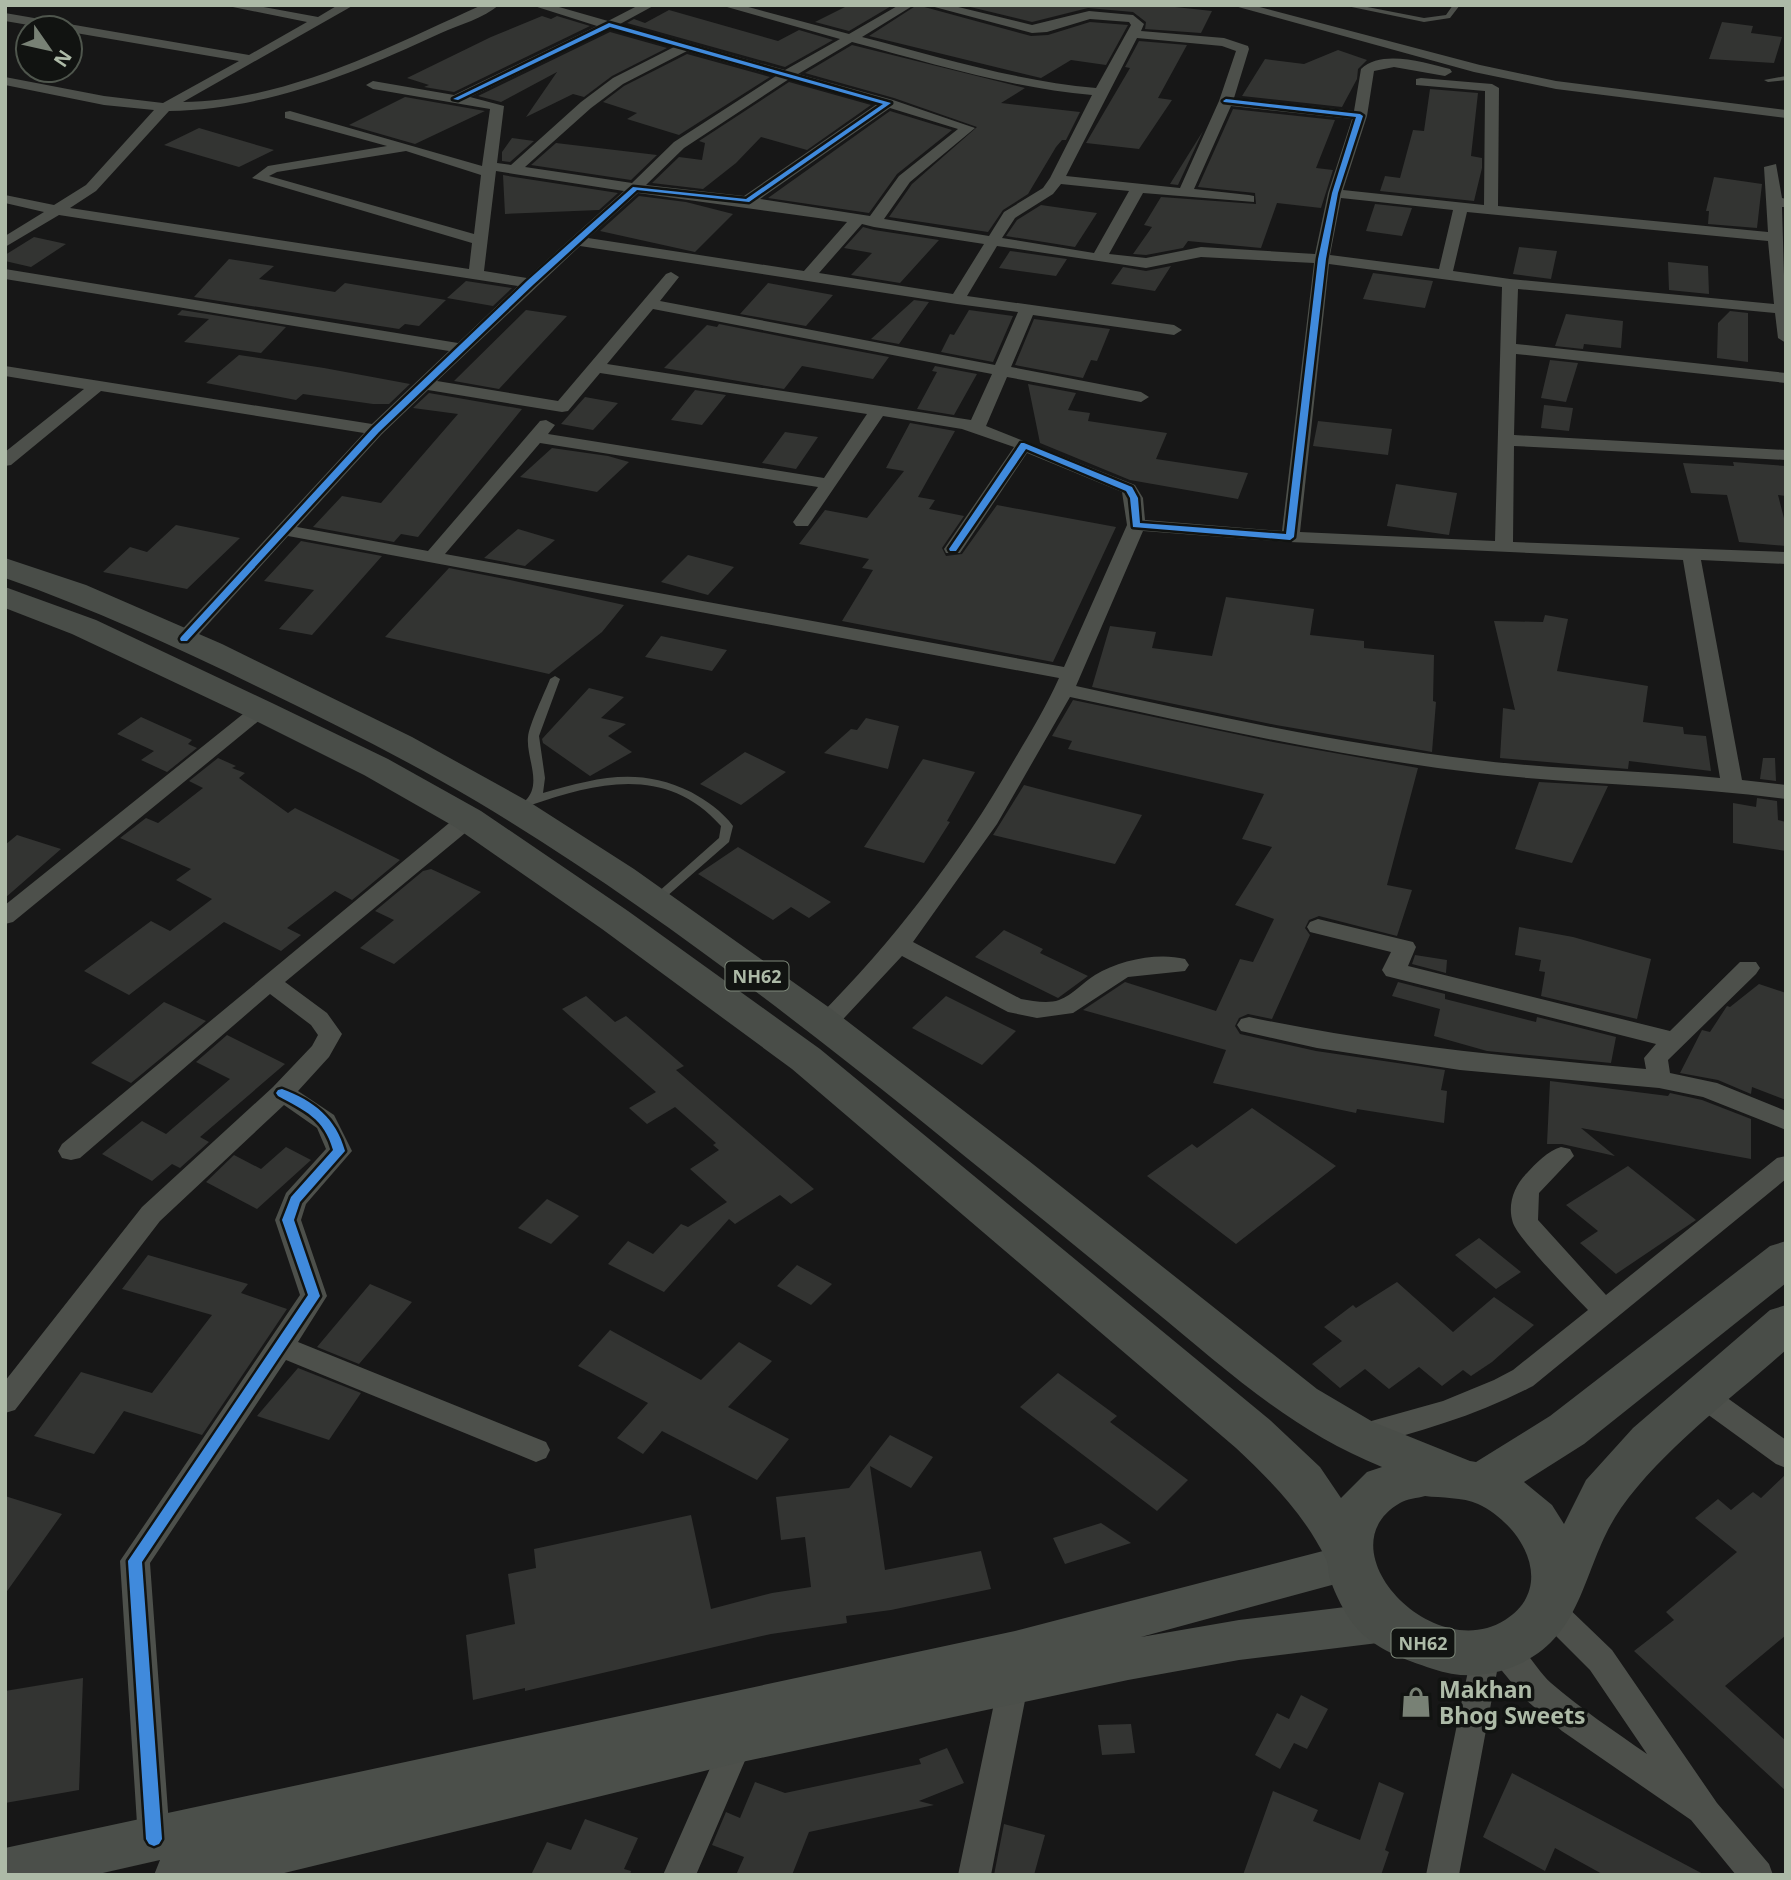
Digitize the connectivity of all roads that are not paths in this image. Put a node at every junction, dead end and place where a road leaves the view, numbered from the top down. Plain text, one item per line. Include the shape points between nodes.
1 (229, 5) edge
2 (348, 5) edge
3 (493, 5) edge
4 (537, 5) edge
5 (649, 5) edge
6 (726, 5) edge
7 (766, 5) edge
8 (908, 5) edge
9 (933, 5) edge
10 (1237, 5) edge
11 (1345, 5) edge
12 (1457, 5) edge
13 (752, 12) junction
14 (321, 21) junction
15 (609, 25) junction
16 (84, 31) edge
17 (1134, 34) junction
18 (853, 37) junction
19 (685, 47) junction
20 (252, 59) junction
21 (788, 74) junction
22 (1786, 78) edge
23 (1768, 80) dead end
24 (1421, 82) dead end
25 (22, 84) joint
26 (373, 85) dead end
27 (1492, 88) junction
28 (5, 92) edge
29 (1100, 92) junction
30 (456, 99) junction
31 (1226, 101) junction
32 (888, 103) junction
33 (165, 107) junction
34 (1786, 114) edge
35 (290, 115) dead end
36 (1360, 116) junction
37 (407, 147) junction
38 (1771, 167) dead end
39 (489, 169) junction
40 (514, 170) junction
41 (1057, 179) junction
42 (1139, 187) junction
43 (635, 188) junction
44 (1185, 193) junction
45 (1335, 193) junction
46 (5, 199) edge
47 (1249, 199) dead end
48 (747, 201) junction
49 (1780, 202) edge
50 (1461, 207) junction
51 (56, 211) junction
52 (1491, 211) junction
53 (857, 220) junction
54 (874, 223) junction
55 (1775, 237) junction
56 (480, 240) junction
57 (576, 241) junction
58 (5, 243) edge
59 (992, 243) junction
60 (1099, 258) junction
61 (1322, 259) junction
62 (1783, 272) edge
63 (5, 274) edge
64 (476, 274) junction
65 (1445, 274) junction
66 (808, 276) junction
67 (671, 277) dead end
68 (530, 282) junction
69 (1510, 284) junction
70 (957, 299) junction
71 (649, 304) junction
72 (1782, 309) junction
73 (1027, 310) junction
74 (1174, 330) dead end
75 (1786, 338) edge
76 (460, 348) junction
77 (1508, 348) junction
78 (595, 367) junction
79 (999, 370) junction
80 (5, 371) edge
81 (1786, 378) edge
82 (423, 384) junction
83 (96, 387) junction
84 (1141, 397) dead end
85 (562, 407) junction
86 (878, 411) junction
87 (977, 427) junction
88 (376, 430) junction
89 (537, 437) junction
90 (1505, 440) junction
91 (1024, 444) junction
92 (1786, 455) edge
93 (5, 461) edge
94 (829, 484) junction
95 (802, 522) dead end
96 (1136, 525) junction
97 (284, 530) junction
98 (1290, 537) junction
99 (1504, 547) junction
100 (953, 550) dead end
101 (1691, 554) junction
102 (435, 555) junction
103 (1786, 558) edge
104 (5, 567) edge
105 (5, 597) edge
106 (184, 639) junction
107 (555, 679) dead end
108 (1068, 682) junction
109 (260, 710) junction
110 (1732, 784) junction
111 (1786, 792) edge
112 (526, 804) junction
113 (468, 820) junction
114 (654, 901) junction
115 (5, 917) edge
116 (1318, 927) dead end
117 (898, 944) junction
118 (1177, 965) dead end
119 (1748, 968) dead end
120 (270, 982) junction
121 (824, 1025) junction
122 (1249, 1025) dead end
123 (1674, 1040) junction
124 (1659, 1079) junction
125 (282, 1093) junction
126 (1786, 1121) edge
127 (71, 1151) dead end
128 (1561, 1156) dead end
129 (1786, 1165) edge
130 (1786, 1258) edge
131 (1605, 1312) junction
132 (1786, 1323) edge
133 (280, 1346) junction
134 (1702, 1395) junction
135 (5, 1402) edge
136 (1356, 1436) junction
137 (536, 1450) dead end
138 (1786, 1456) edge
139 (1467, 1478) junction
140 (1349, 1557) junction
141 (1553, 1601) junction
142 (1386, 1622) junction
143 (1494, 1651) junction
144 (1015, 1668) junction
145 (737, 1742) junction
146 (1706, 1814) junction
147 (166, 1857) edge
148 (5, 1871) edge
149 (680, 1875) edge
150 (974, 1875) edge
151 (1442, 1875) edge
152 (1757, 1875) edge

1 - 14 street
2 - 14 street
3 - 33 street via 341,74 238,101
4 - 15 street
5 - 15 street
6 - 13 street
7 - 13 street
8 - 18 street
9 - 17 street via 1040,29 1090,15 1127,18 1138,21
10 - 34 street via 1556,85
11 - 12 lane via 1432,20 1448,18
13 - 18 street
14 - 20 street
15 - 19 street
15 - 30 street
16 - 20 street
17 - 29 street
17 - 31 street via 1243,49
18 - 21 street
18 - 29 street via 1024,83
19 - 21 street
19 - 40 street via 618,81
20 - 33 street
21 - 32 street
21 - 43 street via 679,145
22 - 23 lane
24 - 27 street
25 - 28 street
25 - 33 street
26 - 30 street
27 - 36 street via 1469,76 1380,63 1368,69
27 - 52 street
29 - 41 street
30 - 39 street via 497,106
31 - 36 street
31 - 44 street
32 - 48 street
32 - 54 street via 968,128 896,185
33 - 51 street via 91,188
35 - 37 street
36 - 45 street
37 - 39 street
37 - 56 street via 277,168 259,178
38 - 49 street
39 - 40 street
39 - 56 street
40 - 43 street
41 - 42 street
41 - 59 street via 1048,191 1009,215
42 - 44 street
42 - 60 street
43 - 48 street
43 - 57 street
44 - 47 street
45 - 50 street
45 - 61 street
46 - 51 street
48 - 53 street
49 - 55 street
50 - 52 street
50 - 65 street
51 - 58 street
51 - 64 street
52 - 55 street
53 - 54 street
53 - 66 street
54 - 59 street
55 - 62 street
56 - 64 street
57 - 66 street
57 - 68 street
59 - 60 street
59 - 70 street
60 - 61 street via 1146,263 1201,252
61 - 65 street
61 - 98 street
62 - 72 street
63 - 76 street
64 - 68 street
65 - 69 street
66 - 70 street
67 - 71 street
68 - 76 street
69 - 72 street
69 - 77 street
70 - 73 street
71 - 78 street
71 - 79 street
72 - 75 street
73 - 74 street
73 - 79 street
76 - 82 street
77 - 81 street
77 - 90 street
78 - 85 street
78 - 86 street
79 - 84 street
79 - 87 street
80 - 83 street
82 - 85 street
82 - 88 street
83 - 88 street
83 - 93 street
85 - 89 street
86 - 87 street
86 - 94 street
87 - 91 street
88 - 97 street
89 - 94 street
89 - 102 street
90 - 92 street
90 - 99 street
91 - 96 street via 1129,489
91 - 100 street
94 - 95 street
96 - 98 street
96 - 108 street
97 - 102 street
97 - 106 street
98 - 99 street
99 - 101 street
101 - 103 street
101 - 110 street
102 - 108 street
104 - 106 highway, NH62
105 - 109 highway, NH62 via 85,627
106 - 112 highway, NH62
107 - 112 lane via 533,736 539,778
108 - 110 street via 1304,740 1481,768
108 - 117 street via 1016,780 955,872
109 - 113 highway, NH62 via 376,767
109 - 115 street
110 - 111 street
112 - 114 highway, NH62
112 - 114 lane via 612,778 639,778 669,785 716,811 727,826 725,839
113 - 120 street
113 - 140 highway, NH62 via 806,1059 1254,1434 1303,1481
114 - 121 highway, NH62
116 - 123 street via 1405,947 1394,970
117 - 118 street via 1016,1006 1038,1011 1067,1008 1122,970
117 - 121 street via 862,989
119 - 123 street
120 - 125 street via 319,1019 330,1034 321,1051
120 - 127 street
121 - 136 highway, NH62 via 1300,1403
122 - 124 street via 1460,1061
123 - 124 street via 1656,1058
124 - 126 street via 1708,1089
125 - 133 street via 321,1115 335,1131 338,1151 295,1200 288,1220 314,1296
125 - 135 street via 151,1214
128 - 131 street via 1523,1194 1521,1206 1527,1223
129 - 131 street
130 - 139 highway via 1567,1430
131 - 136 street via 1522,1378 1490,1396
132 - 134 highway
133 - 137 street
133 - 147 street via 135,1561
134 - 138 street
134 - 141 highway via 1650,1442 1603,1494
136 - 139 highway, NH62
139 - 140 highway via 1412,1476 1377,1490 1360,1507 1350,1527
139 - 141 highway, NH62 via 1525,1510 1541,1528 1557,1570
140 - 142 highway, NH62 via 1357,1584
140 - 144 main road
141 - 143 highway via 1531,1633
141 - 146 street via 1601,1660
142 - 143 highway, NH62 via 1416,1641 1439,1648
142 - 144 main road
143 - 146 street via 1573,1721
143 - 151 street
144 - 145 main road
144 - 147 main road
144 - 150 street
145 - 147 main road
145 - 149 street
146 - 152 street
147 - 148 main road

